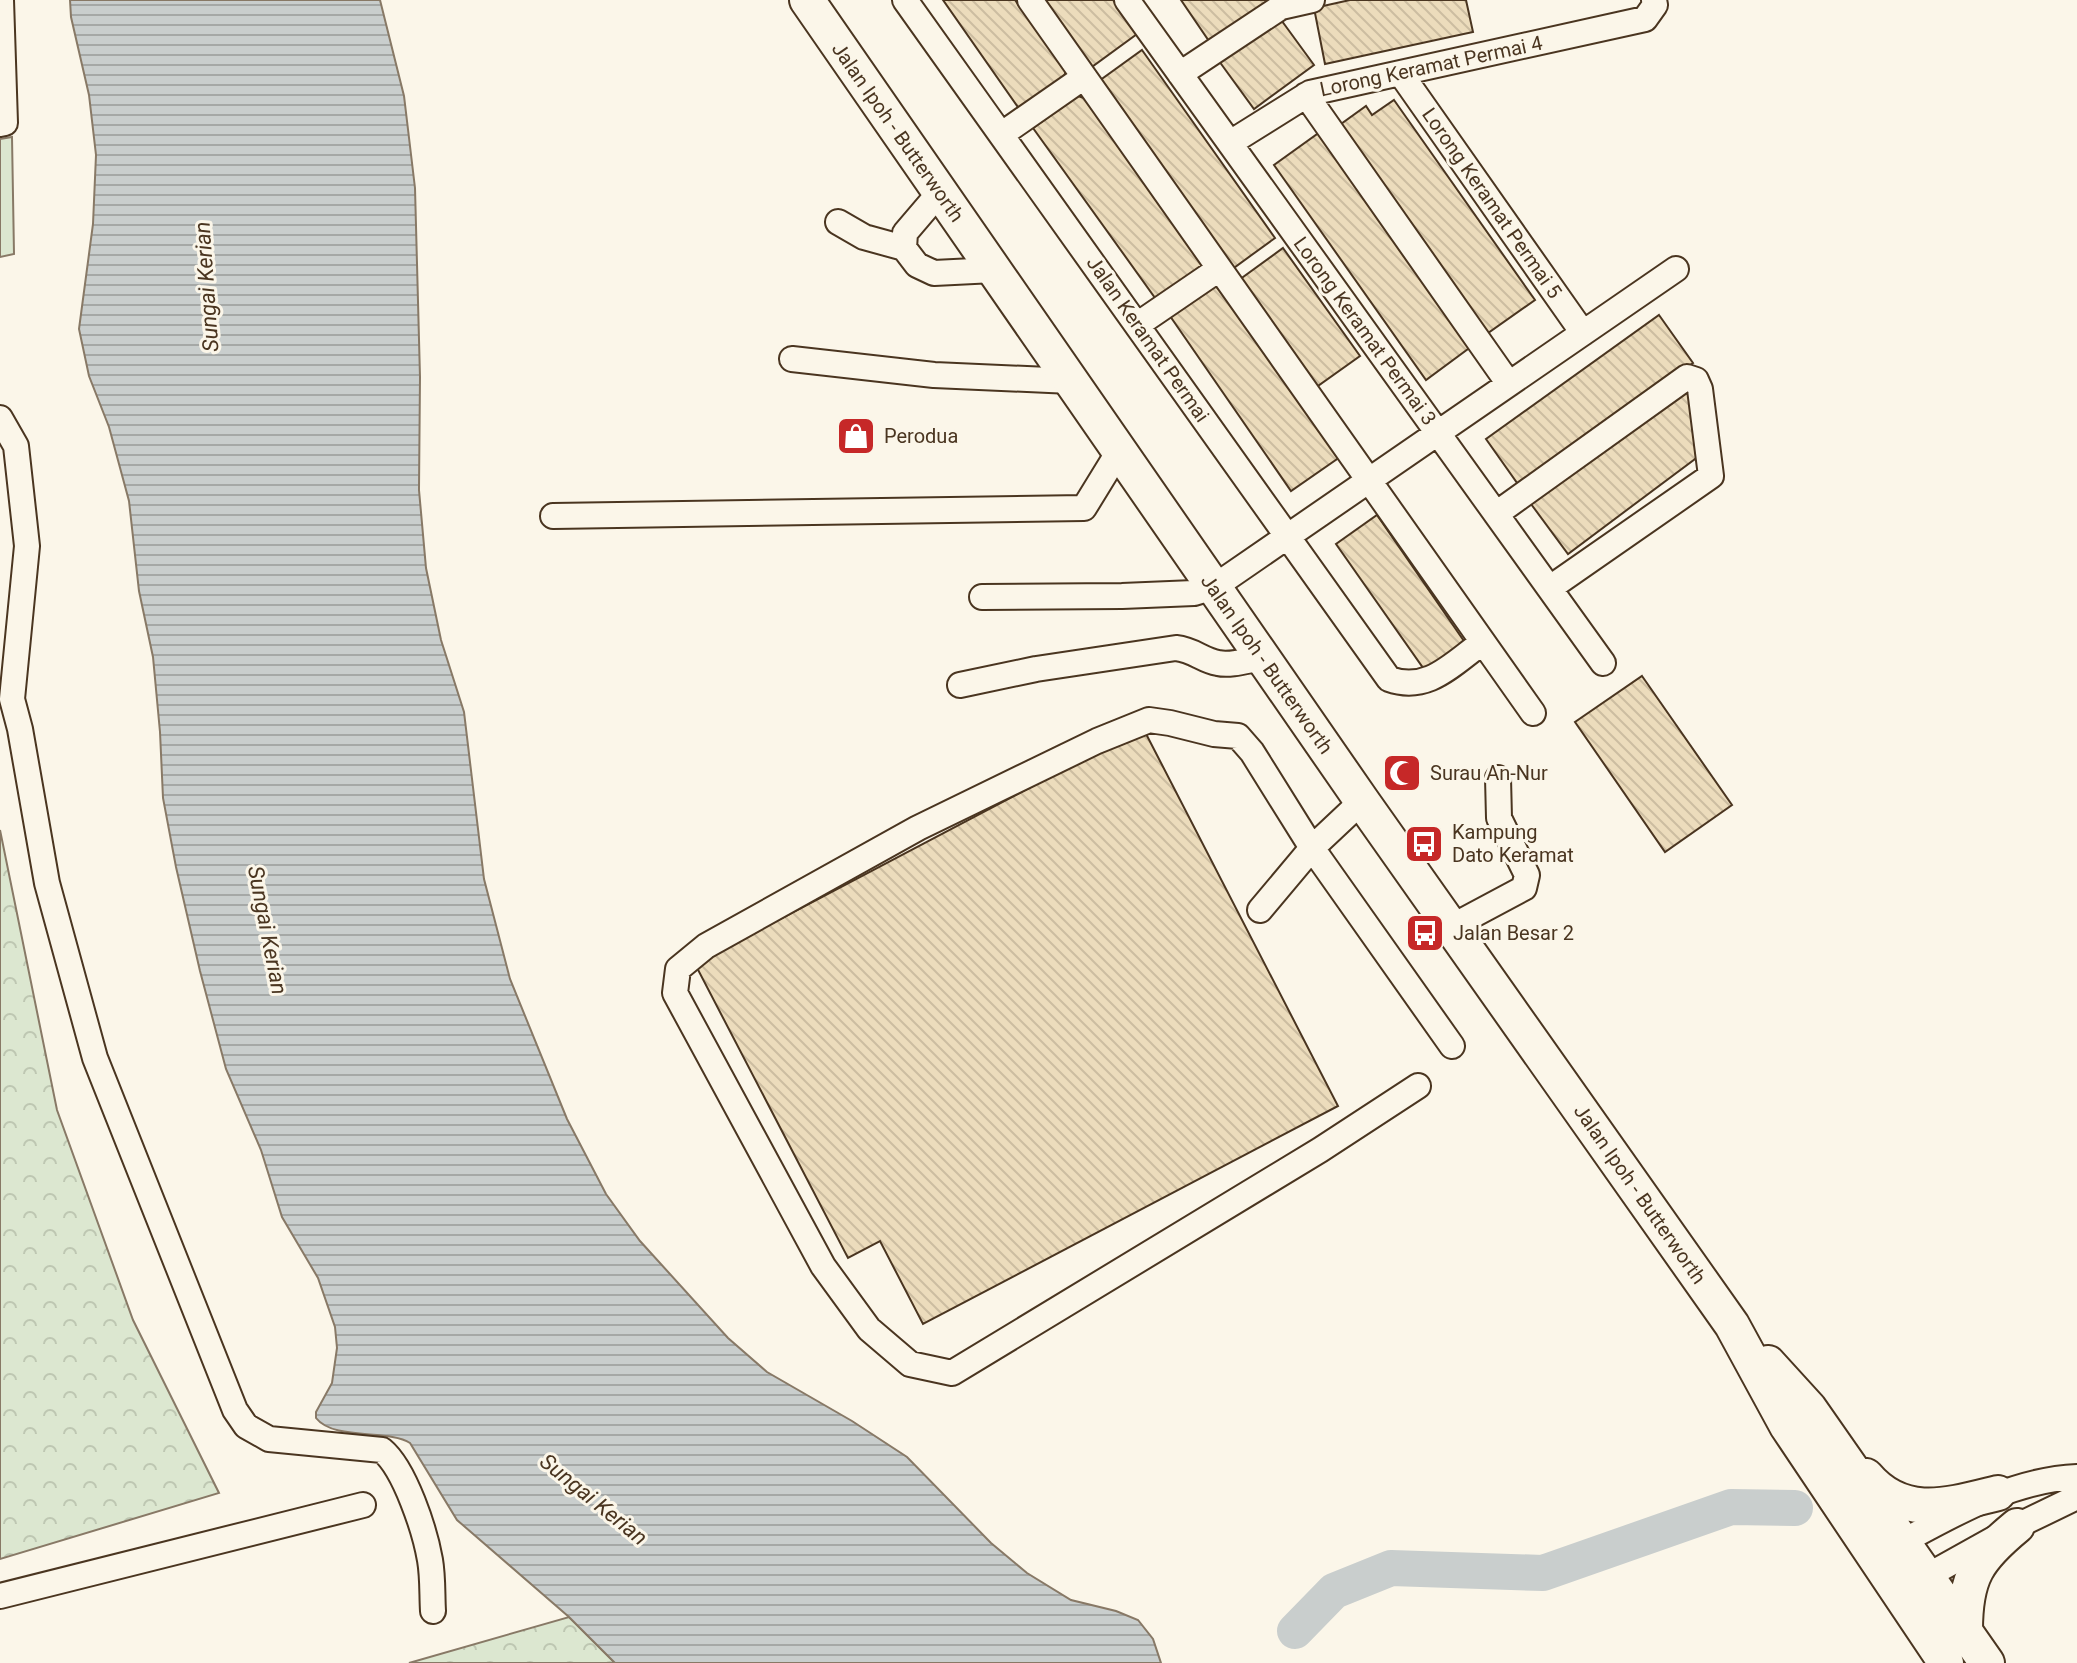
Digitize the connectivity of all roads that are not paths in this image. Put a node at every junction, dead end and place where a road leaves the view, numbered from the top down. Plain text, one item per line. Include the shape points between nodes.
1 (1, 0) edge
2 (807, 0) edge
3 (905, 0) edge
4 (1030, 0) edge
5 (1312, 0) edge
6 (1132, 2) edge
7 (1649, 10) edge
8 (1180, 74) junction
9 (1401, 74) junction
10 (1084, 77) junction
11 (1306, 95) junction
12 (0, 124) edge
13 (1002, 134) junction
14 (1230, 143) junction
15 (940, 192) junction
16 (838, 222) dead end
17 (904, 248) junction
18 (1219, 269) junction
19 (1676, 269) dead end
20 (994, 270) junction
21 (1137, 325) junction
22 (1583, 333) junction
23 (792, 359) dead end
24 (1071, 381) junction
25 (1509, 384) junction
26 (0, 418) edge
27 (1438, 433) junction
28 (1119, 451) junction
29 (1369, 480) junction
30 (1496, 514) junction
31 (553, 516) dead end
32 (1288, 536) junction
33 (1214, 587) junction
34 (1550, 588) junction
35 (982, 597) dead end
36 (1483, 642) junction
37 (1263, 658) junction
38 (1603, 663) dead end
39 (960, 685) dead end
40 (1533, 713) dead end
41 (1498, 778) dead end
42 (1362, 801) junction
43 (1312, 848) junction
44 (1260, 910) dead end
45 (1451, 927) junction
46 (1452, 1046) dead end
47 (1418, 1086) dead end
48 (1732, 1325) junction
49 (1809, 1408) junction
50 (2077, 1477) edge
51 (1998, 1493) junction
52 (2077, 1497) edge
53 (363, 1505) dead end
54 (2017, 1526) junction
55 (1887, 1550) junction
56 (1926, 1577) junction
57 (1896, 1593) junction
58 (0, 1596) edge
59 (433, 1611) dead end
60 (1965, 1630) junction
61 (1946, 1663) edge
62 (1987, 1663) edge

1 - 12 street via 5,123
2 - 15 highway, Jalan Ipoh - Butterworth
3 - 13 street, Jalan Keramat Permai
4 - 10 street
5 - 8 street via 1281,7
6 - 8 street, Lorong Keramat Permai 3
7 - 9 street, Lorong Keramat Permai 4
8 - 14 street, Lorong Keramat Permai 3
9 - 11 street, Lorong Keramat Permai 4
9 - 22 street, Lorong Keramat Permai 5
10 - 13 street
10 - 18 street
11 - 14 street, Lorong Keramat Permai 4
11 - 25 street
13 - 21 street, Jalan Keramat Permai
14 - 27 street, Lorong Keramat Permai 3
15 - 17 street via 905,233
15 - 20 highway, Jalan Ipoh - Butterworth
16 - 17 street via 864,237
17 - 20 street via 917,265 934,273
18 - 21 street
18 - 29 street
19 - 22 street
20 - 24 highway, Jalan Ipoh - Butterworth
21 - 32 street, Jalan Keramat Permai
22 - 25 street
23 - 24 street via 934,375
24 - 28 highway, Jalan Ipoh - Butterworth
25 - 27 street
26 - 59 street via 16,446 27,546 12,699 47,883 95,1058 235,1410 246,1426 269,1439 382,1450 390,1457 414,1504 430,1560
27 - 29 street
27 - 30 street, Lorong Keramat Permai 3
28 - 31 street via 1084,508
28 - 33 highway, Jalan Ipoh - Butterworth
29 - 32 street
29 - 36 street
30 - 34 street, Lorong Keramat Permai 3
30 - 34 street via 1687,377 1696,380 1711,476
32 - 33 street
32 - 36 street, Jalan Keramat Permai via 1389,679 1424,683
33 - 35 street via 1194,593
33 - 37 highway, Jalan Ipoh - Butterworth
34 - 38 street, Lorong Keramat Permai 3
36 - 40 street
37 - 39 street via 1221,664 1176,648
37 - 42 highway, Jalan Ipoh - Butterworth
41 - 45 street via 1499,818 1526,882 1524,888
42 - 43 street
42 - 45 highway, Jalan Ipoh - Butterworth
43 - 44 street
43 - 46 street
43 - 47 street via 1238,736 1149,720 918,828 775,906 706,946 678,969 675,993 823,1266 869,1329 910,1364 952,1373
45 - 48 highway, Jalan Ipoh - Butterworth
48 - 49 highway, Jalan Ipoh - Butterworth
48 - 55 highway, Jalan Ipoh - Butterworth via 1787,1426
49 - 51 highway via 1871,1482 1897,1499 1936,1507
49 - 55 highway, Jalan Ipoh - Butterworth
50 - 51 street via 2029,1482
51 - 55 street
52 - 54 street
53 - 58 street
54 - 56 street
54 - 60 highway via 1980,1561 1965,1602
55 - 56 highway, Jalan Ipoh - Butterworth
55 - 57 highway, Jalan Ipoh - Butterworth
56 - 57 street
56 - 60 highway, Jalan Ipoh - Butterworth
57 - 61 highway, Jalan Ipoh - Butterworth
60 - 62 highway, Jalan Ipoh - Butterworth

